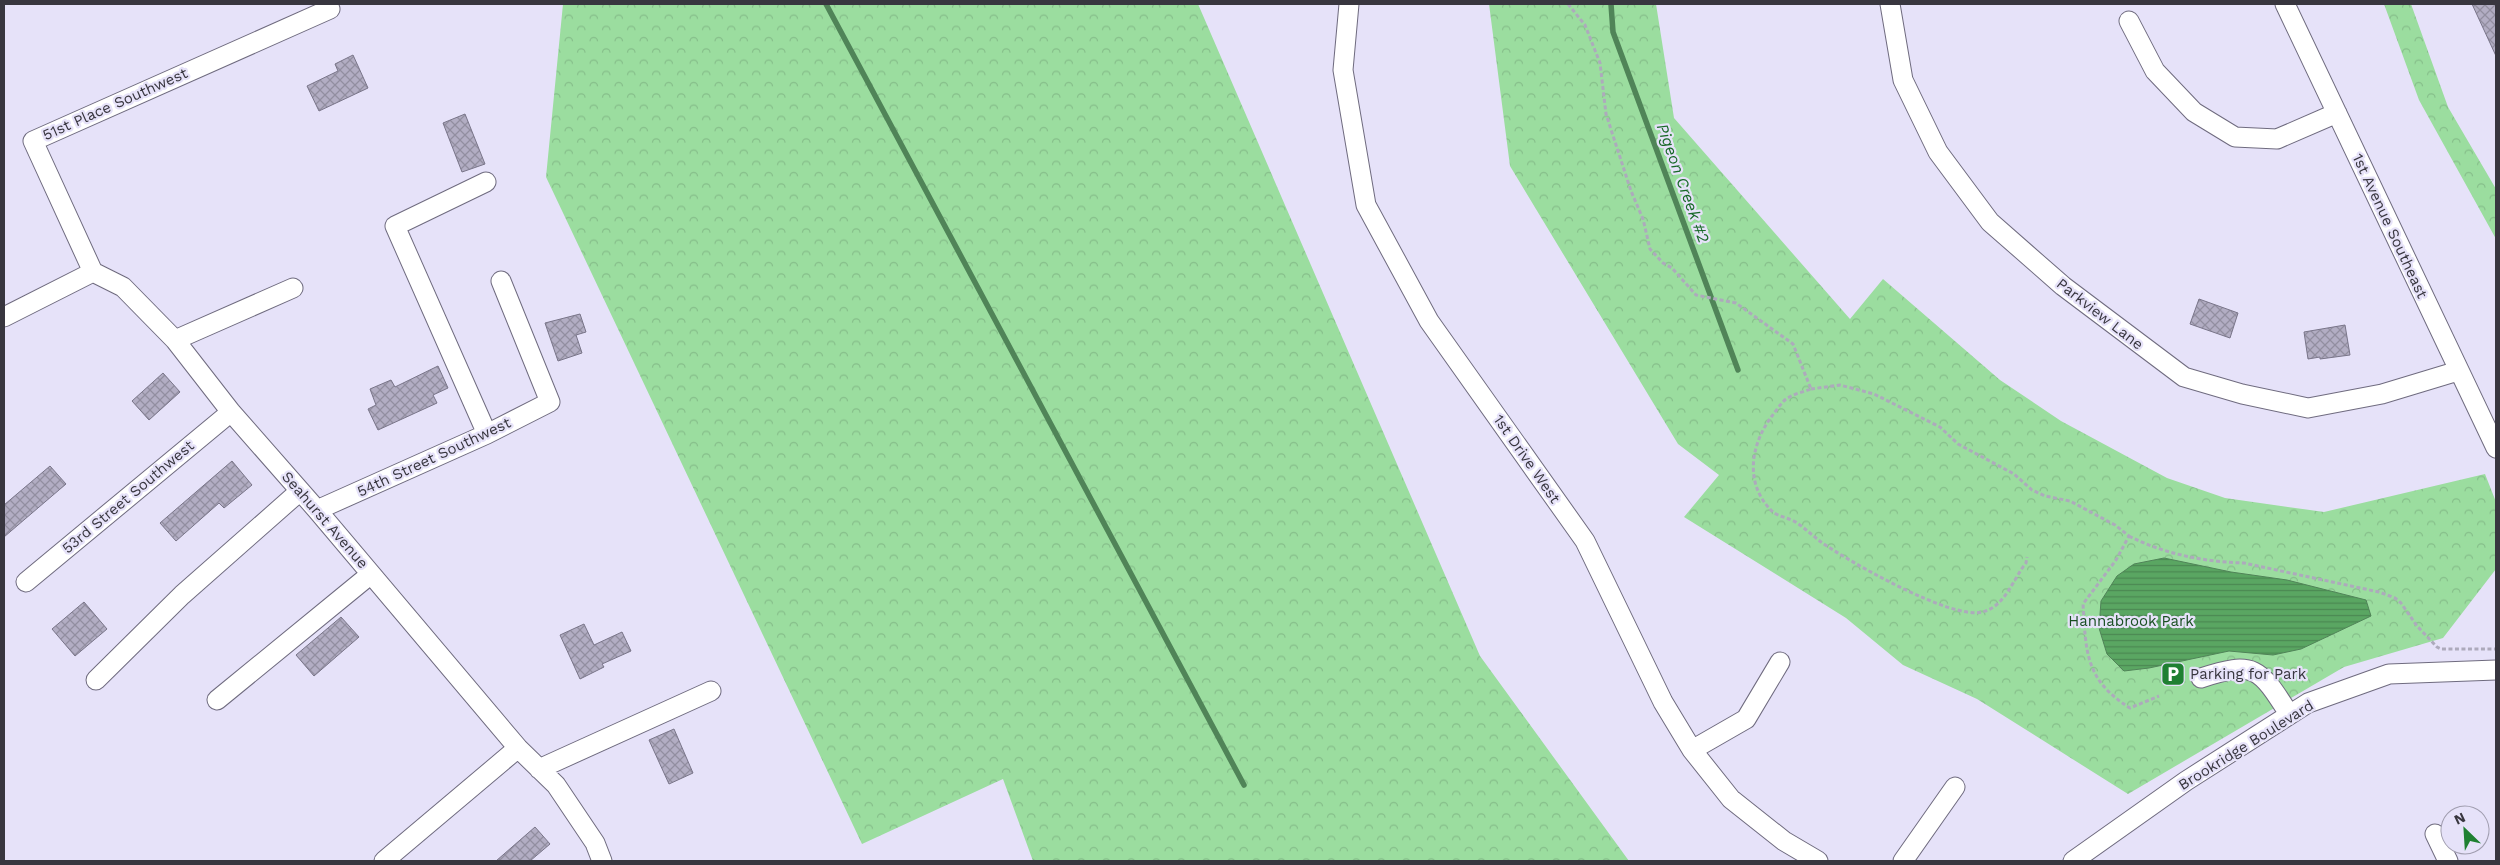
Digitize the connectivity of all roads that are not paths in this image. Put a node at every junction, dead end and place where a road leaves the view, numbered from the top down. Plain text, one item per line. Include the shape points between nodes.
1 (1349, 4) edge
2 (1890, 4) edge
3 (2285, 4) edge
4 (330, 9) dead end
5 (2129, 21) dead end
6 (2337, 113) junction
7 (486, 182) dead end
8 (93, 272) junction
9 (500, 281) dead end
10 (293, 288) dead end
11 (4, 316) edge
12 (176, 340) junction
13 (2458, 370) junction
14 (231, 412) junction
15 (487, 434) junction
16 (2496, 448) edge
17 (300, 491) junction
18 (317, 510) junction
19 (371, 574) junction
20 (26, 582) dead end
21 (1780, 662) dead end
22 (2496, 670) edge
23 (2201, 678) dead end
24 (96, 680) dead end
25 (711, 692) dead end
26 (217, 700) dead end
27 (2289, 714) junction
28 (518, 748) junction
29 (1692, 750) junction
30 (539, 769) junction
31 (1955, 787) dead end
32 (2435, 834) dead end
33 (384, 861) edge
34 (602, 861) edge
35 (1818, 861) edge
36 (1903, 861) edge
37 (2073, 861) edge
38 (2448, 861) edge

1 - 29 street, 1st Drive West via 1344,70 1366,205 1429,321 1585,541 1663,702
2 - 13 street, Parkview Lane via 1903,80 1938,152 1990,222 2063,286 2184,377 2308,408 2382,394
3 - 6 street, 1st Avenue Southeast
4 - 8 street, 51st Place Southwest via 33,141
5 - 6 street via 2155,71 2194,112 2235,137 2277,139
6 - 13 street, 1st Avenue Southeast
7 - 15 street via 395,226
8 - 11 street
8 - 12 street, Seahurst Avenue via 123,287
9 - 15 street, 54th Street Southwest via 550,402
10 - 12 street
12 - 14 street, Seahurst Avenue
13 - 16 street, 1st Avenue Southeast
14 - 17 street, Seahurst Avenue
14 - 20 street, 53rd Street Southwest
15 - 18 street, 54th Street Southwest
17 - 18 street, Seahurst Avenue
17 - 24 street via 182,595
18 - 19 street, Seahurst Avenue
19 - 26 street
19 - 28 street, Seahurst Avenue
21 - 29 street via 1746,719
22 - 27 street, Brookridge Boulevard via 2389,674 2308,703
23 - 27 street via 2230,668 2247,669 2263,678
25 - 30 street
27 - 37 street, Brookridge Boulevard via 2186,781
28 - 30 street, Seahurst Avenue
28 - 33 street
29 - 35 street, 1st Drive West via 1731,799 1784,841
30 - 34 street, Seahurst Avenue via 556,785 589,834
31 - 36 street
32 - 38 street

